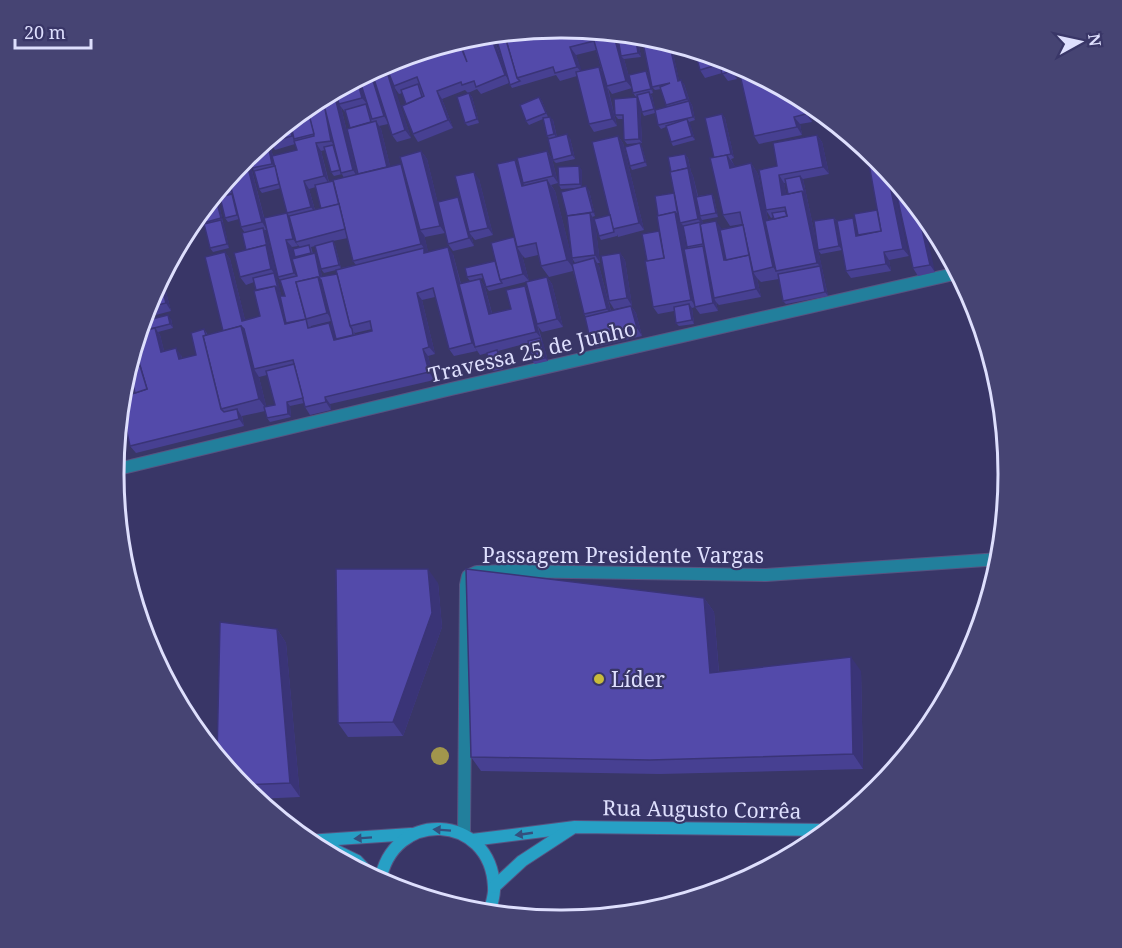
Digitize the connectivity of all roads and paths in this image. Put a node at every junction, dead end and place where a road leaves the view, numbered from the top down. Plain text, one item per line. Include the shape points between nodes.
1 (949, 275) edge
2 (124, 468) edge
3 (989, 560) edge
4 (575, 827) junction
5 (814, 830) edge
6 (411, 834) junction
7 (468, 837) junction
8 (323, 840) edge
9 (382, 871) edge
10 (494, 887) junction
11 (490, 905) edge

1 - 2 street, Travessa 25 de Junho
3 - 7 street, Passagem Presidente Vargas via 766,575 507,571 468,576
4 - 5 main road, Rua Augusto Corrêa
4 -> 7 main road, Rua Augusto Corrêa
4 - 10 main road, Rua Augusto Corrêa via 522,861
7 -> 6 main road, Rua Augusto Corrêa via 438,828
6 -> 8 main road
6 - 9 main road via 393,849
7 - 10 main road via 489,861
10 - 11 main road

